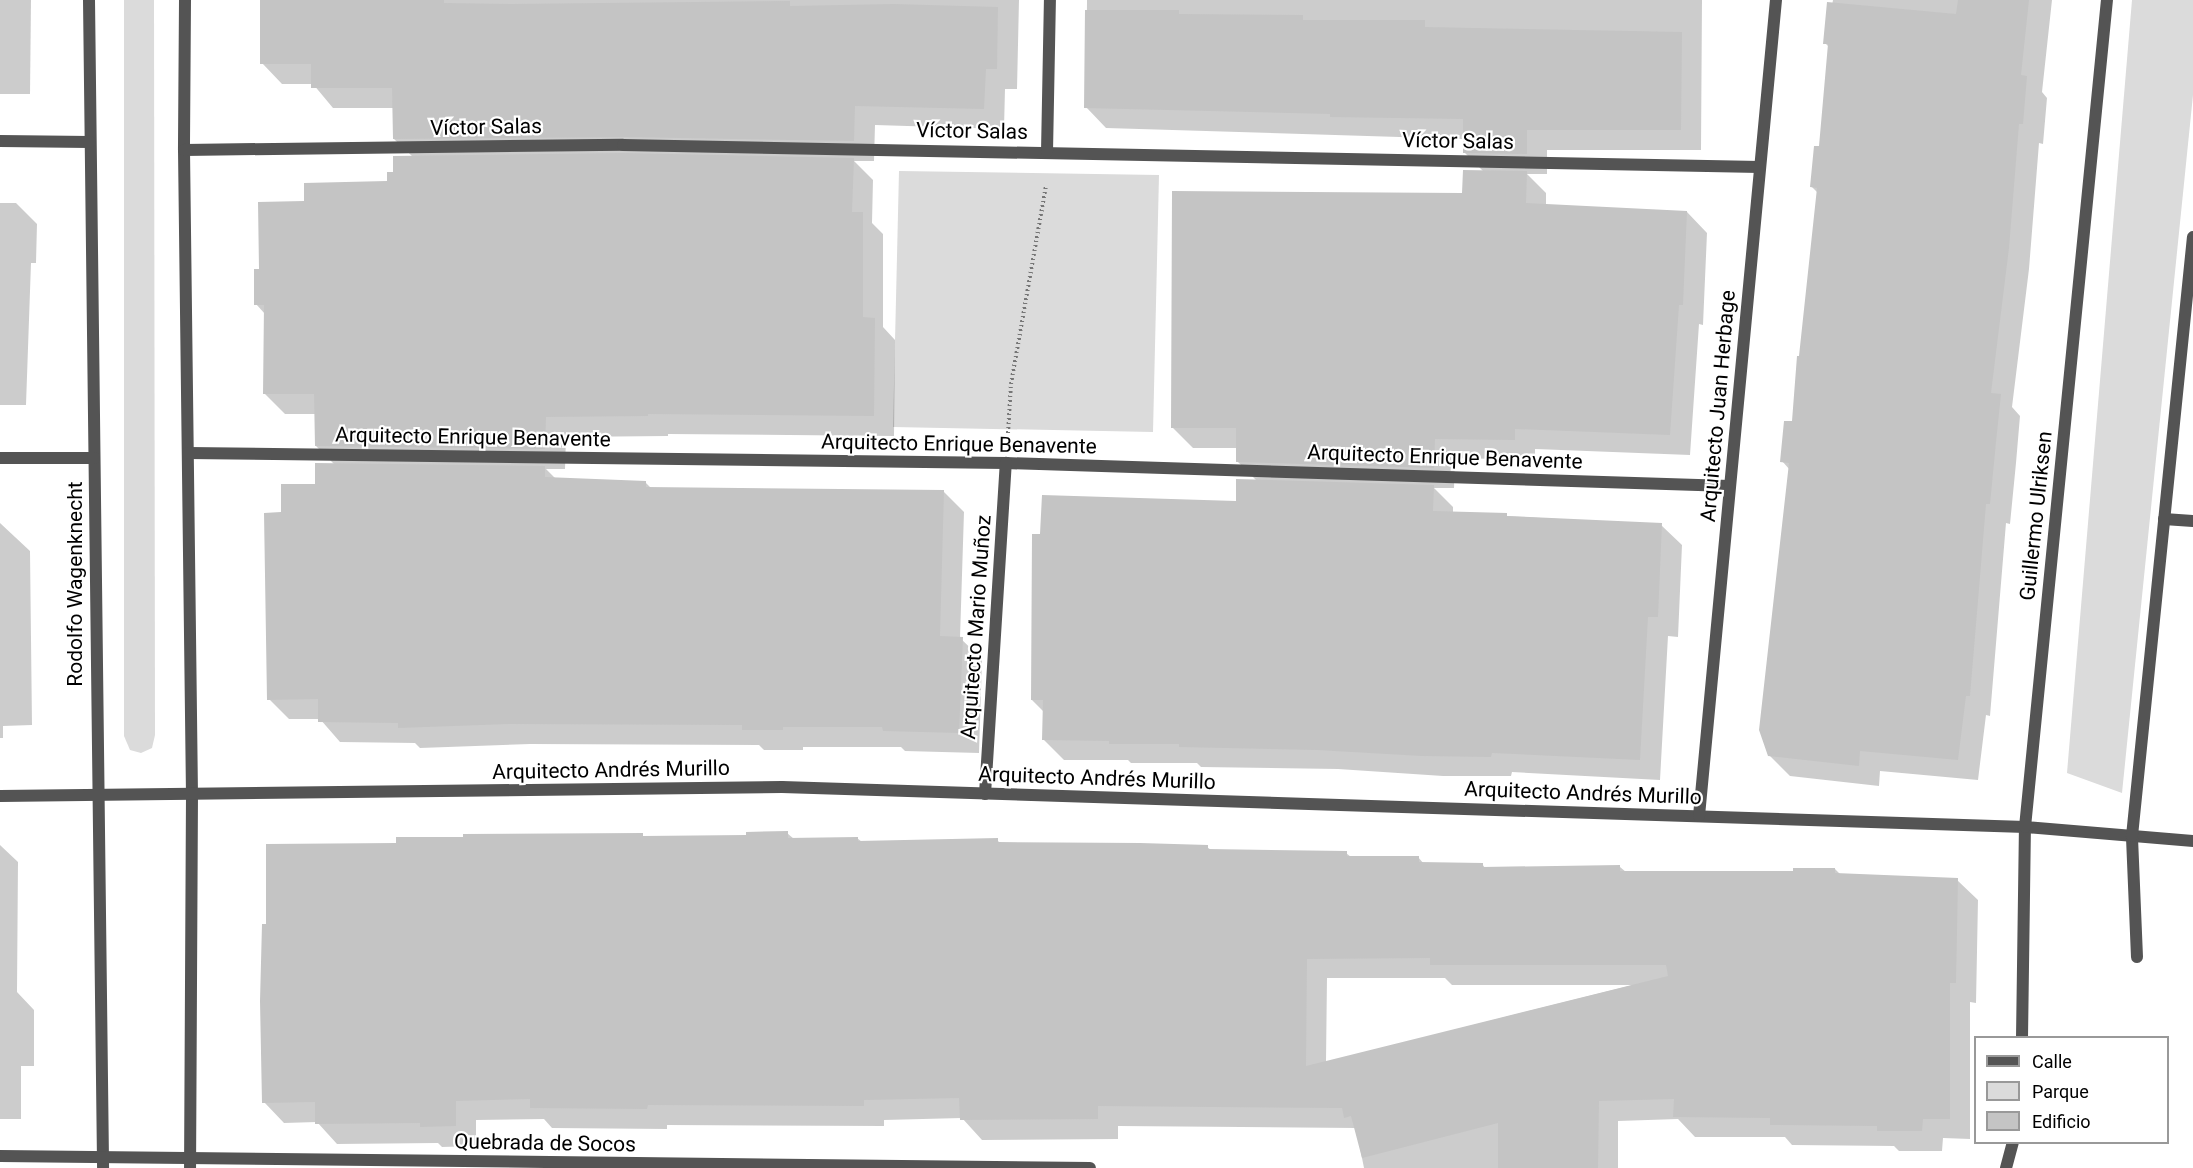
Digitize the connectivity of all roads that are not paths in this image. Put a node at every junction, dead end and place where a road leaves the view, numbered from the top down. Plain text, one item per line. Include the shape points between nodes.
1 (89, 0) edge
2 (185, 0) edge
3 (1050, 0) edge
4 (1776, 0) edge
5 (2107, 0) edge
6 (0, 141) edge
7 (90, 142) junction
8 (184, 150) junction
9 (1047, 152) junction
10 (1760, 167) junction
11 (2193, 237) edge
12 (188, 453) junction
13 (0, 458) edge
14 (94, 458) junction
15 (1006, 463) junction
16 (1730, 486) junction
17 (2164, 519) junction
18 (2193, 521) edge
19 (192, 793) junction
20 (985, 794) junction
21 (0, 796) edge
22 (96, 796) junction
23 (1699, 816) junction
24 (2025, 827) junction
25 (2132, 836) junction
26 (2193, 841) edge
27 (2137, 957) dead end
28 (2022, 1036) edge
29 (2013, 1144) edge
30 (0, 1156) edge
31 (103, 1162) edge
32 (190, 1162) edge
33 (554, 1165) edge
34 (939, 1167) edge
35 (1090, 1168) edge
36 (2006, 1168) edge

1 - 7 street, Rodolfo Wagenknecht
2 - 8 street
3 - 9 street
4 - 10 street, Arquitecto Juan Herbage
5 - 24 street, Guillermo Ulriksen
6 - 7 street
7 - 14 street, Rodolfo Wagenknecht
8 - 9 street, Víctor Salas via 623,145
8 - 12 street
9 - 10 street, Víctor Salas
10 - 16 street, Arquitecto Juan Herbage
11 - 17 street
12 - 15 street, Arquitecto Enrique Benavente
12 - 19 street
13 - 14 street
14 - 22 street, Rodolfo Wagenknecht
15 - 16 street, Arquitecto Enrique Benavente
15 - 20 street, Arquitecto Mario Muñoz
16 - 23 street, Arquitecto Juan Herbage
17 - 18 street
17 - 25 street
19 - 20 street, Arquitecto Andrés Murillo via 782,788
19 - 22 street, Arquitecto Andrés Murillo
19 - 32 street
20 - 23 street, Arquitecto Andrés Murillo
21 - 22 street, Arquitecto Andrés Murillo
22 - 31 street, Rodolfo Wagenknecht
23 - 24 street, Arquitecto Andrés Murillo
24 - 25 street, Arquitecto Andrés Murillo
24 - 28 street, Guillermo Ulriksen
25 - 26 street, Arquitecto Andrés Murillo
25 - 27 street
29 - 36 street
30 - 31 street, Quebrada de Socos
31 - 32 street, Quebrada de Socos
32 - 33 street, Quebrada de Socos
33 - 34 street, Quebrada de Socos
34 - 35 street, Quebrada de Socos

